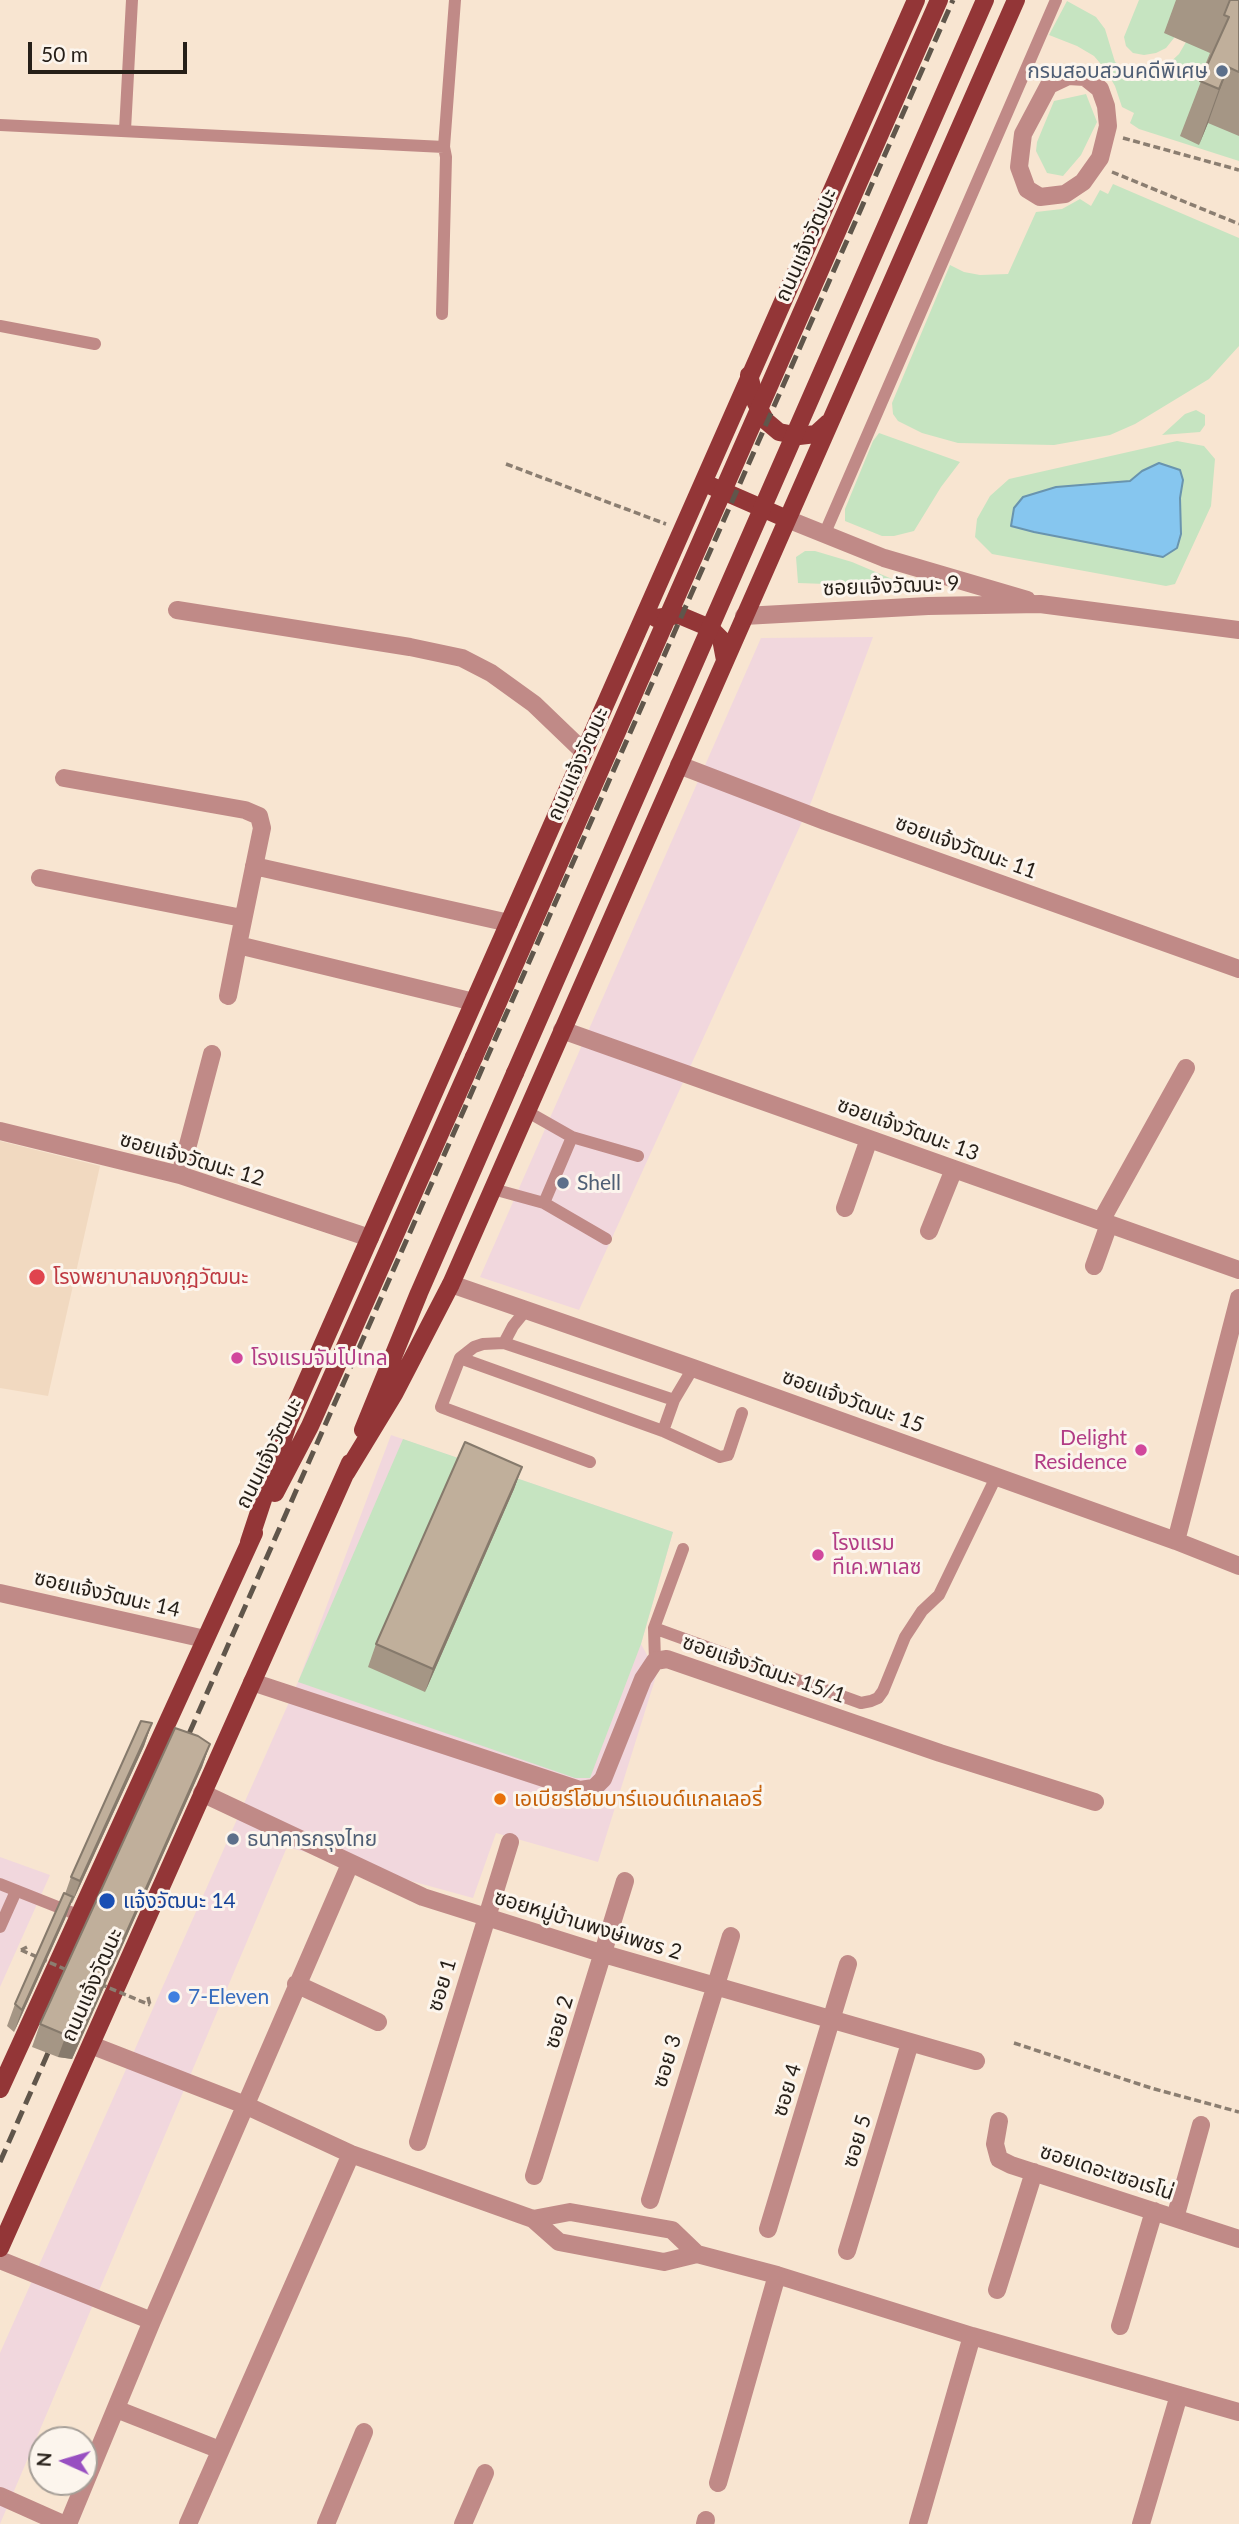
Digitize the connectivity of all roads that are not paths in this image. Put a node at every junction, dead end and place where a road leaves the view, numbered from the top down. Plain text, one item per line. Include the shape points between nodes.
1 (132, 0) edge
2 (455, 0) edge
3 (916, 0) edge
4 (939, 0) edge
5 (985, 0) edge
6 (1016, 0) edge
7 (1056, 0) edge
8 (0, 125) edge
9 (125, 131) junction
10 (444, 147) junction
11 (1095, 165) joint
12 (442, 314) dead end
13 (0, 326) edge
14 (95, 344) dead end
15 (749, 375) junction
16 (831, 421) junction
17 (702, 482) junction
18 (787, 519) junction
19 (824, 535) junction
20 (1040, 604) junction
21 (177, 610) dead end
22 (744, 616) junction
23 (638, 629) junction
24 (1239, 630) edge
25 (725, 660) junction
26 (584, 752) junction
27 (679, 765) junction
28 (64, 778) dead end
29 (254, 866) junction
30 (40, 878) dead end
31 (242, 918) junction
32 (509, 923) junction
33 (238, 945) junction
34 (1239, 969) edge
35 (228, 996) dead end
36 (474, 1002) junction
37 (562, 1030) junction
38 (212, 1054) dead end
39 (1186, 1068) dead end
40 (528, 1112) junction
41 (0, 1131) edge
42 (572, 1137) junction
43 (869, 1139) junction
44 (638, 1156) dead end
45 (954, 1169) junction
46 (180, 1175) junction
47 (493, 1189) junction
48 (544, 1203) junction
49 (845, 1208) dead end
50 (1105, 1223) junction
51 (929, 1231) dead end
52 (370, 1238) junction
53 (606, 1239) dead end
54 (1094, 1266) dead end
55 (1239, 1270) edge
56 (451, 1284) junction
57 (1239, 1298) edge
58 (526, 1310) junction
59 (504, 1343) junction
60 (460, 1358) junction
61 (693, 1368) junction
62 (674, 1400) junction
63 (742, 1413) dead end
64 (663, 1431) junction
65 (590, 1462) dead end
66 (346, 1473) junction
67 (996, 1477) junction
68 (1176, 1541) junction
69 (249, 1542) junction
70 (683, 1549) dead end
71 (1239, 1566) edge
72 (0, 1594) edge
73 (654, 1628) junction
74 (205, 1639) junction
75 (655, 1661) junction
76 (252, 1682) junction
77 (202, 1793) junction
78 (1095, 1802) dead end
79 (510, 1842) dead end
80 (350, 1864) junction
81 (625, 1881) dead end
82 (0, 1884) edge
83 (16, 1891) junction
84 (78, 1914) junction
85 (486, 1919) junction
86 (0, 1927) edge
87 (731, 1936) dead end
88 (604, 1954) junction
89 (848, 1964) dead end
90 (296, 1984) junction
91 (714, 1986) junction
92 (832, 2020) junction
93 (378, 2022) dead end
94 (910, 2043) junction
95 (91, 2045) junction
96 (976, 2061) dead end
97 (0, 2089) edge
98 (245, 2105) junction
99 (999, 2121) dead end
100 (1201, 2124) dead end
101 (418, 2142) dead end
102 (351, 2154) junction
103 (1034, 2172) junction
104 (534, 2176) dead end
105 (650, 2200) dead end
106 (1154, 2211) junction
107 (1175, 2218) junction
108 (533, 2219) junction
109 (768, 2228) dead end
110 (1239, 2239) edge
111 (0, 2248) edge
112 (847, 2251) dead end
113 (697, 2254) junction
114 (0, 2260) edge
115 (777, 2275) junction
116 (997, 2290) dead end
117 (152, 2321) junction
118 (1120, 2326) dead end
119 (972, 2336) junction
120 (1179, 2395) junction
121 (116, 2409) junction
122 (1239, 2412) edge
123 (364, 2432) dead end
124 (220, 2450) junction
125 (485, 2473) dead end
126 (718, 2483) dead end
127 (0, 2496) edge
128 (65, 2524) edge
129 (188, 2524) edge
130 (326, 2524) edge
131 (463, 2524) edge
132 (918, 2524) edge
133 (1141, 2524) edge

1 - 9 lane
2 - 10 lane
3 - 15 main road, ถนนแจ้งวัฒนะ
4 - 69 main road, ถนนแจ้งวัฒนะ, bridge via 310,1426
5 - 66 main road, ถนนแจ้งวัฒนะ, bridge via 398,1341
6 - 16 main road, ถนนแจ้งวัฒนะ
7 - 19 lane
8 - 9 lane
9 - 10 lane
10 - 12 lane
11 - 11 street via 1108,126 1106,106 1100,89 1085,77 1068,76 1049,85 1023,134 1019,167 1027,189 1040,197 1065,194 1083,182
13 - 14 lane
15 - 16 main road via 756,403 779,432 816,434
15 - 17 main road, ถนนแจ้งวัฒนะ
16 - 18 main road, ถนนแจ้งวัฒนะ
17 - 18 main road
17 - 23 main road, ถนนแจ้งวัฒนะ
18 - 19 street, ซอยแจ้งวัฒนะ 9
18 - 22 main road, ถนนแจ้งวัฒนะ
19 - 20 street, ซอยแจ้งวัฒนะ 9 via 884,558
20 - 22 street, ซอยแจ้งวัฒนะ 9
20 - 24 street, ซอยแจ้งวัฒนะ 9
21 - 26 street via 462,659 491,673 534,705
22 - 25 main road, ถนนแจ้งวัฒนะ
23 - 25 main road via 662,616 680,615 710,628 722,639
23 - 26 main road, ถนนแจ้งวัฒนะ
25 - 27 main road, ถนนแจ้งวัฒนะ
26 - 32 main road, ถนนแจ้งวัฒนะ
27 - 34 street, ซอยแจ้งวัฒนะ 11
27 - 37 main road, ถนนแจ้งวัฒนะ
28 - 29 street via 259,816 262,828
29 - 31 street
29 - 32 street
30 - 31 street
31 - 33 street
32 - 36 main road, ถนนแจ้งวัฒนะ
33 - 35 street
33 - 36 street
36 - 52 main road, ถนนแจ้งวัฒนะ
37 - 40 main road, ถนนแจ้งวัฒนะ
37 - 43 street, ซอยแจ้งวัฒนะ 13
38 - 46 street
39 - 50 street
40 - 42 lane
40 - 47 main road, ถนนแจ้งวัฒนะ
41 - 46 street, ซอยแจ้งวัฒนะ 12
42 - 44 lane
42 - 48 lane
43 - 45 street, ซอยแจ้งวัฒนะ 13
43 - 49 street
45 - 50 street, ซอยแจ้งวัฒนะ 13
45 - 51 street
46 - 52 street, ซอยแจ้งวัฒนะ 12
47 - 48 lane
47 - 56 main road, ถนนแจ้งวัฒนะ
48 - 53 lane
50 - 54 street
50 - 55 street, ซอยแจ้งวัฒนะ 13
52 - 69 main road, ถนนแจ้งวัฒนะ via 289,1421
56 - 58 street, ซอยแจ้งวัฒนะ 15
56 - 66 main road, ถนนแจ้งวัฒนะ via 394,1394
57 - 68 street
58 - 59 lane
58 - 61 street, ซอยแจ้งวัฒนะ 15
59 - 60 lane via 483,1344
59 - 62 lane
60 - 64 lane
60 - 65 lane via 441,1407
61 - 62 lane
61 - 67 street, ซอยแจ้งวัฒนะ 15
62 - 64 lane
63 - 64 lane via 728,1455 720,1457
66 - 76 main road, ถนนแจ้งวัฒนะ
67 - 68 street, ซอยแจ้งวัฒนะ 15
67 - 73 lane via 939,1595 911,1628 882,1693 871,1702 861,1703
68 - 71 street, ซอยแจ้งวัฒนะ 15
69 - 74 main road, ถนนแจ้งวัฒนะ
70 - 73 lane
72 - 74 street, ซอยแจ้งวัฒนะ 14
73 - 75 lane
74 - 84 main road, ถนนแจ้งวัฒนะ
75 - 76 street, ซอยแจ้งวัฒนะ 15/1 via 643,1679 603,1779 594,1788 580,1790
75 - 78 street, ซอยแจ้งวัฒนะ 15/1 via 667,1659 940,1754
76 - 77 main road, ถนนแจ้งวัฒนะ
77 - 80 street, ซอยหมู่บ้านพงษ์เพชร 2
77 - 95 main road, ถนนแจ้งวัฒนะ
79 - 85 street, ซอย 1
80 - 85 street, ซอยหมู่บ้านพงษ์เพชร 2
80 - 90 street
81 - 88 street, ซอย 2
82 - 83 lane
83 - 84 lane
83 - 86 lane
84 - 97 main road, ถนนแจ้งวัฒนะ
85 - 88 street, ซอยหมู่บ้านพงษ์เพชร 2
85 - 101 street, ซอย 1
87 - 91 street, ซอย 3
88 - 91 street, ซอยหมู่บ้านพงษ์เพชร 2
88 - 104 street, ซอย 2
89 - 92 street, ซอย 4
90 - 93 street
90 - 98 street
91 - 92 street, ซอยหมู่บ้านพงษ์เพชร 2
91 - 105 street, ซอย 3
92 - 94 street, ซอยหมู่บ้านพงษ์เพชร 2
92 - 109 street, ซอย 4
94 - 96 street, ซอยหมู่บ้านพงษ์เพชร 2
94 - 112 street, ซอย 5
95 - 98 street
95 - 111 main road, ถนนแจ้งวัฒนะ
98 - 102 street
98 - 117 street
99 - 103 street, ซอยเดอะเซอเรโน่ via 995,2144 999,2159
100 - 107 street
102 - 108 street
102 - 124 street
103 - 106 street, ซอยเดอะเซอเรโน่
103 - 116 street
106 - 107 street, ซอยเดอะเซอเรโน่
106 - 118 street
107 - 110 street, ซอยเดอะเซอเรโน่
108 - 113 street via 559,2242 664,2262
108 - 113 street via 570,2212 672,2230
113 - 115 street
114 - 117 street
115 - 119 street
115 - 126 street
117 - 121 street
119 - 120 street
119 - 132 street
120 - 122 street
120 - 133 street
121 - 124 street
121 - 128 street
123 - 130 street
124 - 129 street
125 - 131 street
127 - 128 street

